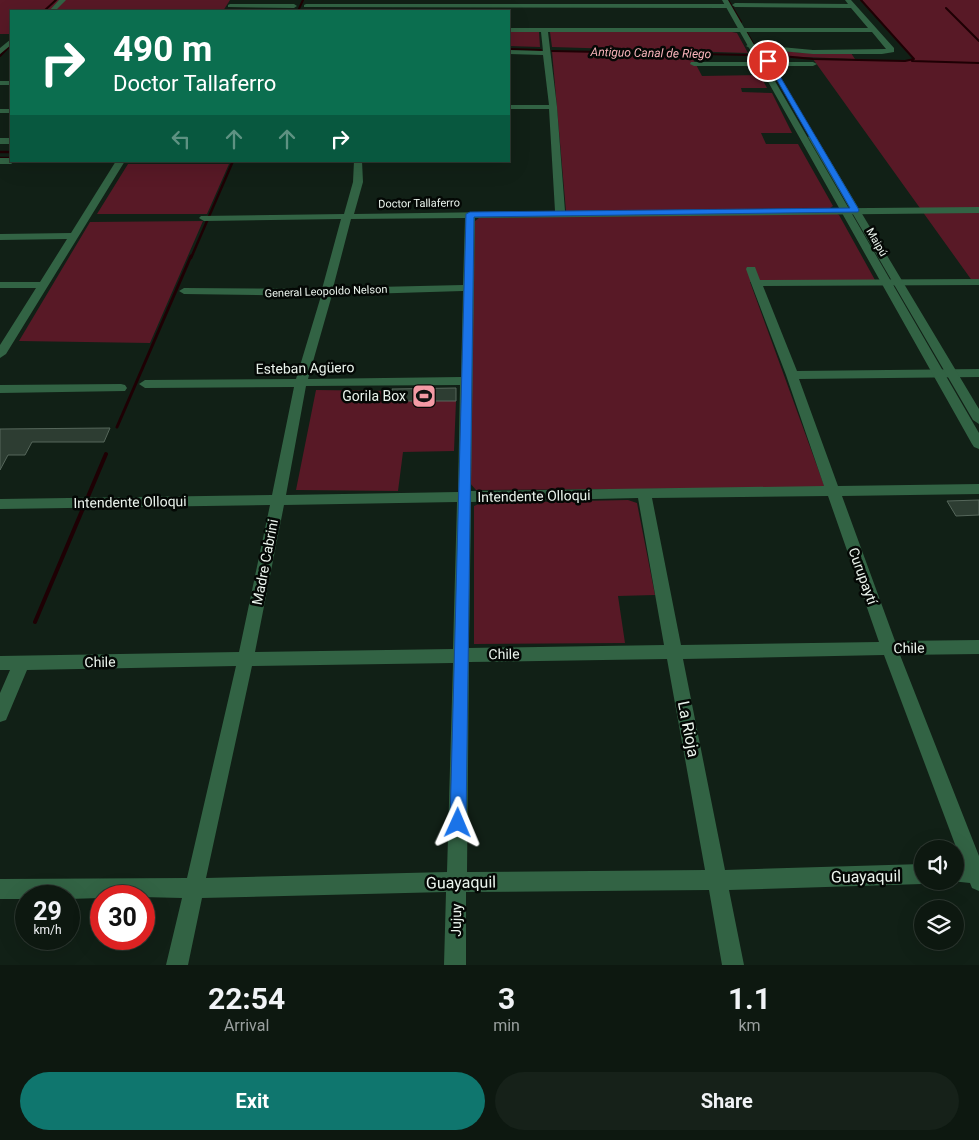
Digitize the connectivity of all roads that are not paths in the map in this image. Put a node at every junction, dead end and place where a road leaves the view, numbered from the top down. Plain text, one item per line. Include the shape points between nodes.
1 (63, 0) edge
2 (568, 3) edge
3 (730, 3) edge
4 (851, 3) edge
5 (230, 6) dead end
6 (294, 6) edge
7 (306, 6) edge
8 (395, 6) edge
9 (482, 6) edge
10 (53, 10) edge
11 (570, 15) dead end
12 (656, 15) edge
13 (510, 26) edge
14 (573, 26) junction
15 (744, 28) junction
16 (872, 28) junction
17 (510, 30) edge
18 (544, 30) junction
19 (10, 37) edge
20 (755, 47) junction
21 (10, 51) edge
22 (0, 52) edge
23 (510, 52) edge
24 (547, 53) junction
25 (0, 60) edge
26 (694, 64) dead end
27 (765, 64) junction
28 (813, 64) dead end
29 (788, 104) junction
30 (510, 107) edge
31 (553, 107) junction
32 (810, 152) junction
33 (822, 152) junction
34 (121, 162) edge
35 (358, 162) edge
36 (856, 210) junction
37 (979, 210) edge
38 (844, 211) junction
39 (470, 214) junction
40 (560, 214) junction
41 (349, 216) junction
42 (204, 218) dead end
43 (75, 236) junction
44 (0, 237) edge
45 (751, 269) dead end
46 (891, 282) junction
47 (979, 282) edge
48 (756, 283) junction
49 (0, 285) edge
50 (44, 285) junction
51 (469, 288) junction
52 (184, 291) dead end
53 (327, 292) junction
54 (0, 354) edge
55 (979, 373) edge
56 (792, 374) junction
57 (945, 374) junction
58 (466, 381) junction
59 (145, 384) dead end
60 (301, 384) junction
61 (121, 388) dead end
62 (0, 390) edge
63 (979, 420) edge
64 (979, 444) edge
65 (979, 489) edge
66 (833, 492) junction
67 (644, 494) junction
68 (463, 498) junction
69 (278, 499) junction
70 (0, 504) edge
71 (979, 647) edge
72 (889, 648) junction
73 (674, 652) junction
74 (462, 655) junction
75 (245, 660) junction
76 (0, 663) edge
77 (21, 663) junction
78 (0, 714) edge
79 (914, 874) edge
80 (964, 874) edge
81 (978, 875) edge
82 (718, 880) junction
83 (457, 882) junction
84 (195, 888) junction
85 (0, 889) edge
86 (177, 965) edge
87 (455, 965) edge
88 (733, 965) edge

1 - 10 street
2 - 9 street
2 - 11 street
2 - 12 street
3 - 4 street
3 - 12 street
3 - 15 street, Maipú
4 - 16 street
5 - 6 street
7 - 8 street
8 - 9 street
12 - 14 street
12 - 15 street
13 - 14 street
14 - 18 street
15 - 16 street
15 - 20 street, Maipú
16 - 20 street via 891,50 813,52
17 - 18 street
18 - 24 street
19 - 22 street
20 - 27 street, Maipú
21 - 25 street
23 - 24 street
24 - 31 street
26 - 27 street
27 - 28 street
27 - 29 street, Maipú
29 - 32 street, Maipú
29 - 33 street, Maipú
30 - 31 street
31 - 40 street
32 - 33 street
32 - 38 street, Maipú
33 - 36 street, Maipú
34 - 43 street
35 - 41 street, Madre Cabrini via 358,182
36 - 37 street
36 - 38 street, Doctor Tallaferro
36 - 46 street, Maipú
38 - 40 street, Doctor Tallaferro
38 - 46 street, Maipú
39 - 40 street, Doctor Tallaferro
39 - 41 street, Doctor Tallaferro
39 - 51 street, Jujuy
41 - 42 street, Doctor Tallaferro
41 - 53 street, Madre Cabrini via 343,225
43 - 44 street
43 - 50 street
45 - 48 street, Curupaytí
46 - 47 street
46 - 48 street
46 - 57 street, Maipú
48 - 56 street, Curupaytí
49 - 50 street
50 - 54 street
51 - 53 street, General Leopoldo Nelson
51 - 58 street, Jujuy
52 - 53 street, General Leopoldo Nelson
53 - 60 street, Madre Cabrini
55 - 57 street
56 - 57 street
56 - 66 street, Curupaytí
57 - 63 street, Maipú
57 - 64 street, Maipú
58 - 60 street, Esteban Agüero
58 - 68 street, Jujuy
59 - 60 street, Esteban Agüero
60 - 69 street, Madre Cabrini
61 - 62 street
65 - 66 street, Intendente Olloqui
66 - 67 street, Intendente Olloqui
66 - 72 street, Curupaytí
67 - 68 street, Intendente Olloqui
67 - 73 street, La Rioja
68 - 69 street, Intendente Olloqui
68 - 74 street, Jujuy
69 - 70 street, Intendente Olloqui
69 - 75 street, Madre Cabrini
71 - 72 street, Chile
72 - 73 street, Chile
72 - 81 street, Curupaytí
73 - 74 street, Chile
73 - 82 street, La Rioja
74 - 75 street, Chile
74 - 83 street, Jujuy
75 - 77 street, Chile
75 - 84 street, Madre Cabrini
76 - 77 street, Chile
77 - 78 street
79 - 82 street, Guayaquil
80 - 81 street
82 - 83 street, Guayaquil
82 - 88 street, La Rioja
83 - 84 street, Guayaquil
83 - 87 street, Jujuy
84 - 85 street, Guayaquil
84 - 86 street, Madre Cabrini

